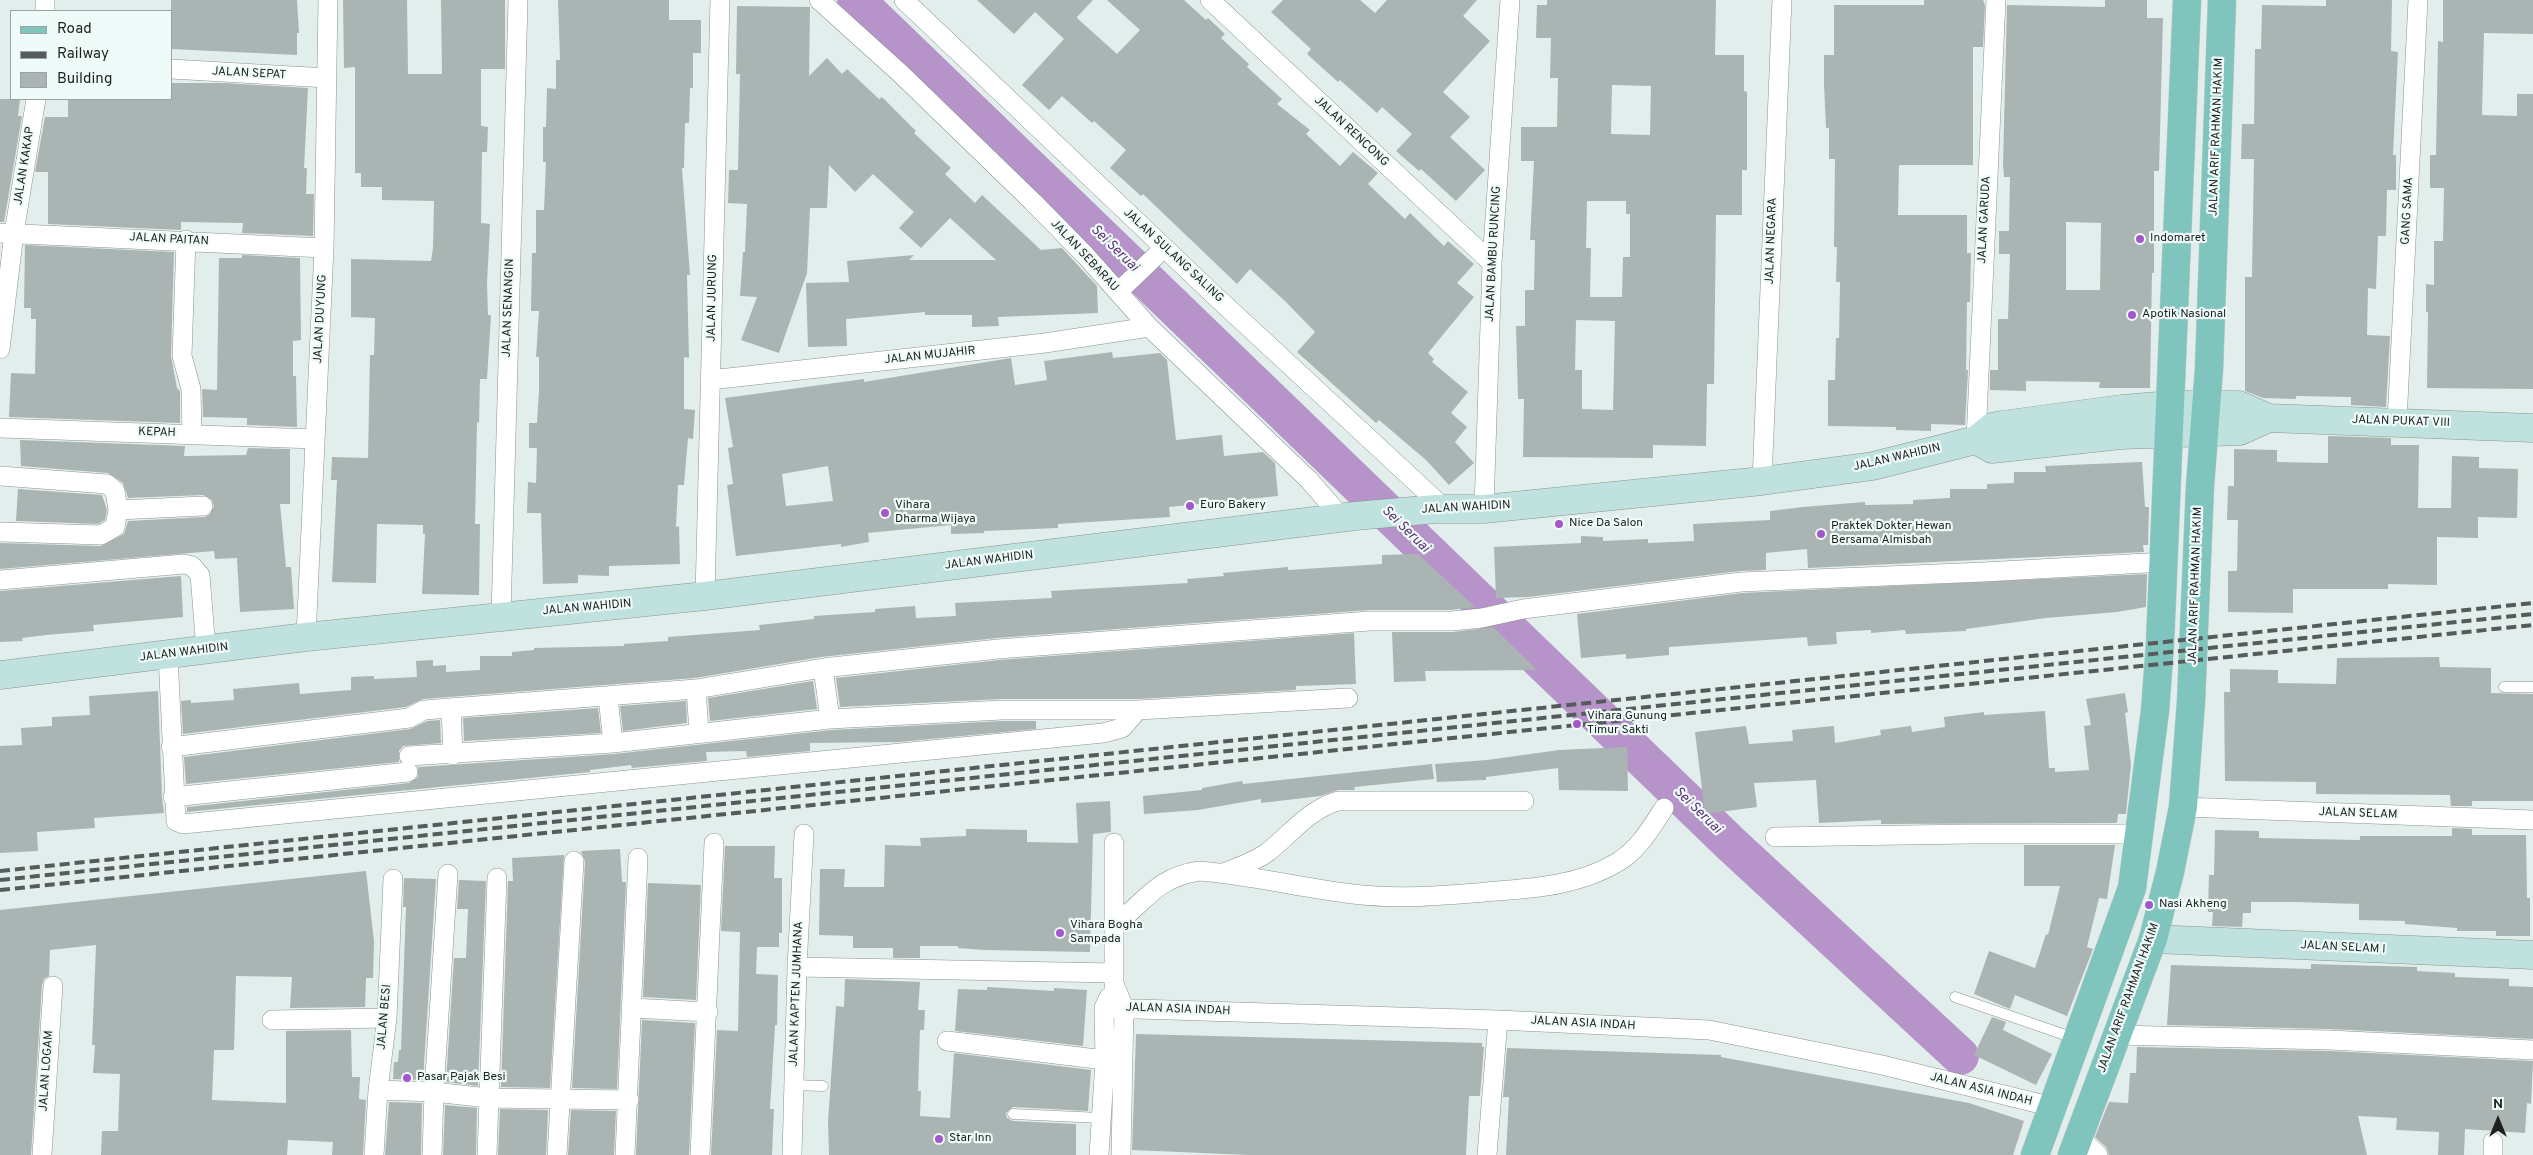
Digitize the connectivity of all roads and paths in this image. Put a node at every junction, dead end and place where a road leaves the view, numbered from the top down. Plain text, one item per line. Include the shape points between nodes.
1 (328, 0) edge
2 (518, 0) edge
3 (720, 0) edge
4 (819, 0) edge
5 (904, 0) edge
6 (1210, 0) edge
7 (1510, 0) edge
8 (1782, 0) edge
9 (1996, 0) edge
10 (2187, 0) edge
11 (2222, 0) edge
12 (2418, 0) edge
13 (172, 69) edge
14 (327, 78) junction
15 (36, 100) edge
16 (7, 233) edge
17 (186, 240) junction
18 (324, 248) junction
19 (1161, 251) junction
20 (1492, 263) junction
21 (1123, 288) junction
22 (1149, 327) junction
23 (0, 349) edge
24 (710, 380) junction
25 (2171, 405) junction
26 (2206, 405) junction
27 (2269, 418) junction
28 (2397, 422) junction
29 (0, 428) edge
30 (2533, 428) edge
31 (2170, 432) junction
32 (2205, 432) junction
33 (192, 434) junction
34 (315, 438) junction
35 (1976, 440) junction
36 (0, 476) edge
37 (1762, 481) junction
38 (204, 506) dead end
39 (1484, 509) junction
40 (118, 510) junction
41 (1441, 510) junction
42 (1349, 517) junction
43 (0, 532) edge
44 (2164, 562) junction
45 (0, 580) edge
46 (705, 596) junction
47 (501, 616) junction
48 (306, 637) junction
49 (206, 650) junction
50 (168, 655) junction
51 (822, 668) junction
52 (0, 675) edge
53 (2504, 687) dead end
54 (2533, 687) edge
55 (696, 689) junction
56 (608, 696) junction
57 (1348, 698) dead end
58 (451, 708) junction
59 (1138, 710) junction
60 (830, 720) junction
61 (699, 732) junction
62 (613, 743) junction
63 (171, 747) junction
64 (453, 755) junction
65 (173, 797) junction
66 (1524, 801) dead end
67 (2183, 807) junction
68 (1664, 808) dead end
69 (2533, 820) edge
70 (804, 834) dead end
71 (2140, 834) junction
72 (1774, 837) dead end
73 (714, 843) dead end
74 (1114, 843) dead end
75 (638, 858) dead end
76 (574, 861) dead end
77 (1224, 873) junction
78 (448, 874) dead end
79 (497, 878) dead end
80 (393, 879) dead end
81 (1114, 925) junction
82 (2152, 938) junction
83 (2533, 955) edge
84 (797, 967) junction
85 (1114, 978) junction
86 (52, 986) dead end
87 (1955, 997) dead end
88 (632, 1008) junction
89 (1104, 1008) junction
90 (1124, 1008) junction
91 (708, 1012) junction
92 (386, 1018) junction
93 (272, 1020) dead end
94 (1498, 1020) junction
95 (2116, 1035) junction
96 (2078, 1039) junction
97 (947, 1041) dead end
98 (2533, 1050) edge
99 (1105, 1060) junction
100 (794, 1084) junction
101 (823, 1086) dead end
102 (378, 1090) junction
103 (434, 1092) junction
104 (488, 1098) junction
105 (562, 1098) junction
106 (629, 1100) junction
107 (2053, 1108) junction
108 (1013, 1114) dead end
109 (1101, 1118) junction
110 (2075, 1146) edge
111 (42, 1155) edge
112 (374, 1155) edge
113 (432, 1155) edge
114 (487, 1155) edge
115 (558, 1155) edge
116 (625, 1155) edge
117 (700, 1155) edge
118 (792, 1155) edge
119 (1099, 1155) edge
120 (1121, 1155) edge
121 (1487, 1155) edge
122 (2035, 1155) edge
123 (2098, 1155) edge

1 - 14 street, JALAN DUYUNG
2 - 47 street, JALAN SENANGIN
3 - 24 street, JALAN JURUNG
4 - 21 street, JALAN SEBARAU via 901,74
5 - 19 street, JALAN SULANG SALING
6 - 20 street, JALAN RENCONG
7 - 20 street, JALAN BAMBU RUNCING
8 - 37 street, JALAN NEGARA
9 - 35 street, JALAN GARUDA
10 - 25 main road
11 - 26 main road, JALAN ARIF RAHMAN HAKIM
12 - 28 street, GANG SAMA
13 - 14 street, JALAN SEPAT
14 - 18 street, JALAN DUYUNG
15 - 16 street, JALAN KAKAP
16 - 17 street, JALAN PAITAN
16 - 23 street, JALAN KAKAP
17 - 18 street, JALAN PAITAN
17 - 33 street via 182,356 191,389
18 - 34 street, JALAN DUYUNG
19 - 21 street
19 - 41 street, JALAN SULANG SALING
20 - 39 street, JALAN BAMBU RUNCING
21 - 22 street, JALAN SEBARAU
22 - 24 street, JALAN MUJAHIR via 1045,343
22 - 42 street, JALAN SEBARAU
24 - 46 street, JALAN JURUNG
25 - 26 street, JALAN WAHIDIN
25 - 31 main road
25 - 35 street, JALAN WAHIDIN via 2002,425 1992,427
26 - 27 street, JALAN PUKAT VIII via 2239,406
26 - 32 main road, JALAN ARIF RAHMAN HAKIM
27 - 28 street, JALAN PUKAT VIII
27 - 32 street, JALAN PUKAT VIII via 2240,431
28 - 30 street, JALAN PUKAT VIII
29 - 33 street, KEPAH
31 - 32 street
31 - 35 street via 1992,449
31 - 44 main road
32 - 67 main road, JALAN ARIF RAHMAN HAKIM
33 - 34 street, KEPAH
34 - 48 street, JALAN DUYUNG
35 - 37 street, JALAN WAHIDIN via 1873,466
36 - 40 street via 107,484 116,491
37 - 39 street, JALAN WAHIDIN
38 - 40 street
39 - 41 street, JALAN WAHIDIN
40 - 43 street via 115,527 101,535
41 - 42 street, JALAN WAHIDIN
42 - 46 street, JALAN WAHIDIN
44 - 51 street via 1751,581 1452,621 1370,621 1047,646
44 - 71 main road via 2155,711
45 - 49 street via 184,564 192,566 200,575
46 - 47 street, JALAN WAHIDIN
47 - 48 street, JALAN WAHIDIN
48 - 49 street, JALAN WAHIDIN
49 - 50 street, JALAN WAHIDIN
50 - 52 street, JALAN WAHIDIN
50 - 63 street
51 - 55 street
51 - 60 street
53 - 54 lane
55 - 56 street
55 - 61 street
56 - 58 street
56 - 62 street
57 - 59 street
58 - 63 street via 424,710 408,718
58 - 64 street
59 - 60 street via 1002,710
59 - 65 street via 1122,728 1103,733 182,824 176,821
60 - 61 street
61 - 62 street
62 - 64 street
63 - 65 street
64 - 65 street
66 - 77 street via 1338,801 1311,813 1268,852
67 - 69 street, JALAN SELAM
67 - 82 main road, JALAN ARIF RAHMAN HAKIM
68 - 77 street via 1648,834 1618,862 1567,883 1394,897
70 - 84 street, JALAN KAPTEN JUMHANA
71 - 72 street
71 - 96 main road via 2132,888
73 - 91 street
74 - 81 street
75 - 88 street
76 - 105 street
77 - 81 street via 1199,871 1178,874 1160,884
78 - 103 street
79 - 104 street
80 - 92 street, JALAN BESI
81 - 85 street
82 - 83 street, JALAN SELAM I
82 - 95 main road, JALAN ARIF RAHMAN HAKIM
84 - 85 street
84 - 100 street, JALAN KAPTEN JUMHANA
85 - 89 street
85 - 90 street
86 - 111 street, JALAN LOGAM
87 - 96 lane
88 - 91 street
88 - 106 street
89 - 90 street, JALAN ASIA INDAH
89 - 99 street
90 - 94 street, JALAN ASIA INDAH
90 - 120 street
91 - 117 street
92 - 93 street
92 - 102 street, JALAN BESI
94 - 107 street, JALAN ASIA INDAH via 1709,1030 1882,1065
94 - 121 street
95 - 98 street via 2329,1040
95 - 110 main road, JALAN ARIF RAHMAN HAKIM
96 - 107 main road
97 - 99 street
99 - 109 street
100 - 101 lane
100 - 118 street, JALAN KAPTEN JUMHANA
102 - 103 street
102 - 112 street, JALAN BESI
103 - 104 street
103 - 113 street
104 - 105 street
104 - 114 street
105 - 106 street
105 - 115 street
106 - 116 street
107 - 122 main road
108 - 109 lane
109 - 119 street
110 - 123 street

